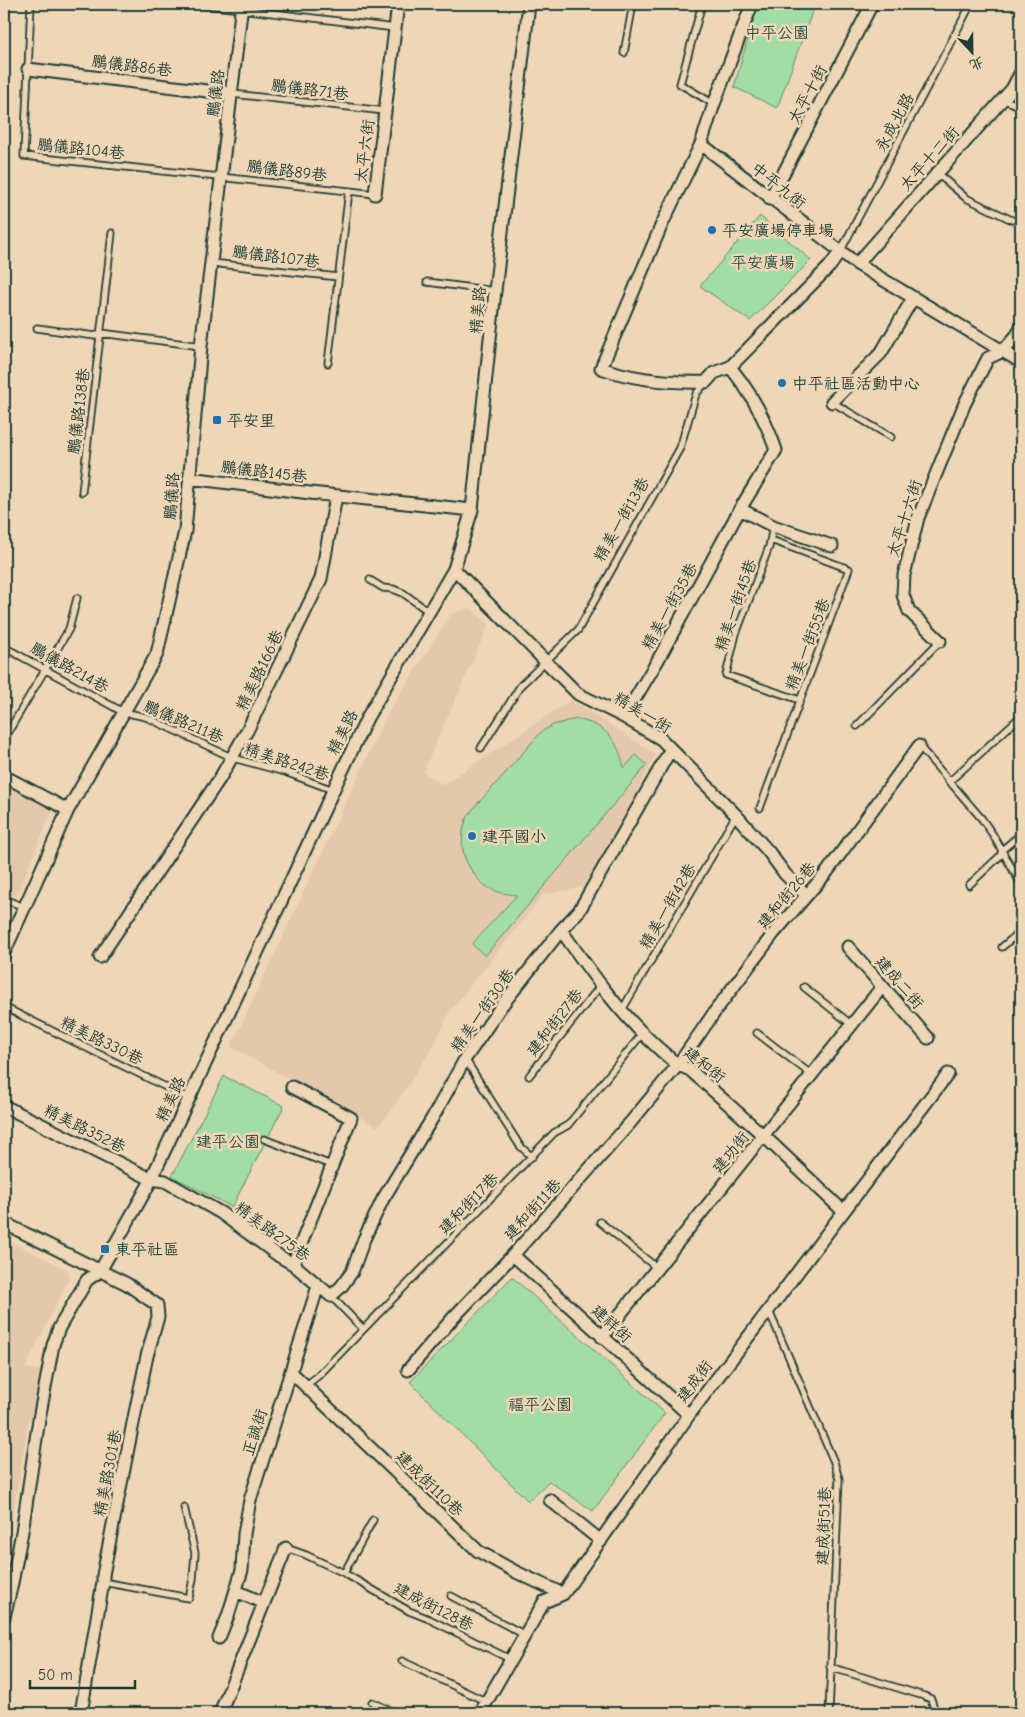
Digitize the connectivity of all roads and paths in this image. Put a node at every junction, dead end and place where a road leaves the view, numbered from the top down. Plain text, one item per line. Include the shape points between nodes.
1 (31, 4) edge
2 (198, 4) edge
3 (398, 4) edge
4 (528, 4) edge
5 (632, 4) edge
6 (702, 4) edge
7 (752, 4) edge
8 (872, 4) edge
9 (972, 4) edge
10 (242, 6) edge
11 (395, 28) junction
12 (624, 53) dead end
13 (28, 69) junction
14 (1021, 72) edge
15 (232, 94) junction
16 (1003, 99) junction
17 (714, 104) junction
18 (1021, 107) edge
19 (385, 111) junction
20 (701, 144) junction
21 (937, 173) junction
22 (222, 176) junction
23 (349, 191) junction
24 (375, 194) joint
25 (770, 198) junction
26 (1012, 220) dead end
27 (112, 233) dead end
28 (840, 252) junction
29 (211, 262) junction
30 (857, 264) junction
31 (338, 277) junction
32 (427, 282) dead end
33 (495, 291) junction
34 (912, 298) junction
35 (37, 328) dead end
36 (1021, 328) edge
37 (100, 334) junction
38 (202, 346) junction
39 (1003, 351) junction
40 (1021, 362) edge
41 (328, 363) dead end
42 (730, 367) junction
43 (706, 382) junction
44 (832, 402) joint
45 (892, 437) dead end
46 (189, 478) junction
47 (82, 492) dead end
48 (336, 496) junction
49 (740, 509) junction
50 (472, 510) junction
51 (773, 526) junction
52 (771, 540) junction
53 (832, 546) dead end
54 (454, 569) junction
55 (370, 580) dead end
56 (77, 598) dead end
57 (428, 611) junction
58 (940, 640) joint
59 (4, 647) edge
60 (546, 661) junction
61 (44, 669) junction
62 (800, 700) junction
63 (123, 712) junction
64 (1021, 716) edge
65 (624, 717) junction
66 (857, 726) dead end
67 (4, 739) edge
68 (919, 746) joint
69 (480, 748) dead end
70 (671, 749) junction
71 (233, 758) junction
72 (4, 776) edge
73 (949, 782) junction
74 (333, 790) junction
75 (760, 808) dead end
76 (68, 810) junction
77 (736, 815) junction
78 (1021, 834) edge
79 (1002, 850) junction
80 (1021, 884) edge
81 (969, 885) dead end
82 (806, 895) junction
83 (4, 899) edge
84 (24, 908) junction
85 (561, 930) junction
86 (1021, 930) edge
87 (848, 946) dead end
88 (1002, 947) dead end
89 (4, 953) edge
90 (100, 956) dead end
91 (600, 985) junction
92 (882, 987) junction
93 (804, 988) dead end
94 (4, 1007) edge
95 (622, 1010) junction
96 (852, 1025) junction
97 (757, 1033) dead end
98 (642, 1034) junction
99 (928, 1038) dead end
100 (465, 1059) junction
101 (678, 1066) junction
102 (948, 1074) dead end
103 (812, 1075) junction
104 (529, 1076) dead end
105 (292, 1087) dead end
106 (188, 1098) junction
107 (4, 1106) edge
108 (764, 1136) junction
109 (264, 1138) dead end
110 (532, 1157) junction
111 (331, 1165) junction
112 (151, 1179) junction
113 (843, 1211) junction
114 (600, 1222) dead end
115 (4, 1223) edge
116 (513, 1255) junction
117 (293, 1264) junction
118 (657, 1268) junction
119 (100, 1270) junction
120 (318, 1286) junction
121 (331, 1296) junction
122 (769, 1311) junction
123 (363, 1330) junction
124 (602, 1337) junction
125 (408, 1370) dead end
126 (291, 1372) junction
127 (305, 1386) junction
128 (689, 1415) junction
129 (550, 1500) dead end
130 (184, 1507) dead end
131 (373, 1520) dead end
132 (601, 1542) junction
133 (286, 1548) joint
134 (344, 1574) junction
135 (103, 1582) junction
136 (236, 1591) junction
137 (563, 1594) junction
138 (450, 1596) dead end
139 (264, 1603) junction
140 (4, 1617) edge
141 (526, 1635) junction
142 (219, 1638) dead end
143 (512, 1660) junction
144 (402, 1661) dead end
145 (830, 1667) junction
146 (372, 1702) dead end
147 (487, 1702) junction
148 (81, 1713) edge
149 (220, 1713) edge
150 (396, 1713) edge
151 (480, 1713) edge
152 (829, 1713) edge
153 (934, 1713) edge

1 - 13 lane
2 - 10 lane
3 - 11 street, 太平六街
4 - 33 street, 精美路
5 - 12 lane
6 - 17 lane via 680,84
7 - 17 street
8 - 25 street, 太平十街
9 - 28 lane, 永成北路
10 - 11 lane
10 - 15 street, 鵬儀路
11 - 19 street, 太平六街
13 - 15 street, 鵬儀路86巷
13 - 22 lane, 鵬儀路104巷 via 24,156
14 - 16 street, 太平十二街
15 - 19 lane, 鵬儀路71巷
15 - 22 street, 鵬儀路
16 - 18 lane
16 - 21 street, 太平十二街
17 - 20 street
19 - 24 street, 太平六街
20 - 25 street, 中平九街
20 - 43 street via 662,224 601,368 672,383
21 - 26 lane via 966,198
21 - 30 street, 太平十二街
22 - 23 lane, 鵬儀路89巷
22 - 29 street, 鵬儀路
23 - 24 lane, 太平六街
23 - 31 lane, 太平六街
25 - 28 street, 中平九街
27 - 37 lane, 鵬儀路138巷
28 - 30 street, 中平九街
28 - 42 street, 精美一街13巷
29 - 31 lane, 鵬儀路107巷
29 - 38 street, 鵬儀路
30 - 34 street, 中平九街
31 - 41 lane, 太平六街
32 - 33 lane
33 - 50 street, 精美路
34 - 39 street, 中平九街
34 - 44 street via 881,353
35 - 37 lane
36 - 39 street, 太平十六街
37 - 38 lane
37 - 47 lane, 鵬儀路138巷
38 - 46 street, 鵬儀路
39 - 40 street, 中平九街
39 - 58 street, 太平十六街 via 988,358 965,403 918,518 904,575 903,596 910,611
42 - 43 street, 精美一街13巷 via 714,373
42 - 49 street, 精美一街35巷 via 743,382 776,450
43 - 60 lane, 精美一街13巷 via 696,394 680,448 578,630
44 - 45 lane
46 - 48 street, 鵬儀路145巷
46 - 63 street, 鵬儀路 via 185,531 156,654
48 - 50 street
48 - 71 street, 精美路166巷 via 321,579
49 - 51 street
49 - 65 street, 精美一街35巷
50 - 54 street, 精美路
51 - 52 lane, 精美一街45巷
51 - 53 street
52 - 62 lane, 精美一街45巷 via 736,634 726,675
52 - 62 lane, 精美一街55巷 via 849,570
54 - 57 street, 精美路
54 - 60 street, 精美一街
55 - 57 lane via 383,588 403,593
56 - 61 lane via 69,629
57 - 74 street, 精美路 via 367,718
58 - 66 lane, 太平十六街
59 - 61 lane, 鵬儀路214巷
60 - 65 street, 精美一街 via 578,694
60 - 69 lane, 精美一街13巷 via 521,685
61 - 63 lane, 鵬儀路214巷
61 - 67 lane
62 - 75 lane, 精美一街55巷
63 - 71 lane, 鵬儀路211巷 via 146,717
63 - 76 street, 鵬儀路
64 - 73 lane
65 - 70 street, 精美一街 via 661,739
68 - 73 lane
68 - 82 street, 建和街26巷 via 827,872
70 - 77 street, 精美一街
70 - 85 street, 精美一街30巷 via 578,911
71 - 74 lane, 精美路242巷 via 285,772
71 - 90 street, 精美路166巷
72 - 76 street
73 - 79 lane via 982,819
74 - 106 street, 精美路
76 - 84 street, 鵬儀路
77 - 82 street, 精美一街
77 - 95 lane, 精美一街42巷
78 - 79 lane
79 - 80 lane
79 - 81 lane via 1000,856
82 - 101 street, 建和街26巷 via 716,1010
83 - 84 lane
84 - 89 street, 鵬儀路
85 - 91 street, 建和街
85 - 100 street, 精美一街30巷 via 502,1005
86 - 88 lane
87 - 92 street, 建成二街
91 - 95 street, 建和街
91 - 104 lane, 建和街27巷
92 - 96 street, 建功街
92 - 99 street, 建成二街
93 - 96 lane
94 - 106 lane, 精美路330巷
95 - 98 street, 建和街
96 - 103 street, 建功街
97 - 103 lane
98 - 101 street, 建和街
98 - 110 lane, 建和街17巷 via 568,1125 554,1133
100 - 110 lane via 520,1146
100 - 121 street, 精美一街30巷 via 384,1199 352,1272
101 - 108 street, 建和街 via 690,1070
101 - 116 street, 建和街11巷
102 - 113 street, 建成街
103 - 108 street, 建功街
105 - 111 street via 350,1118
106 - 112 street, 精美路
107 - 112 street, 精美路352巷
108 - 113 street, 建和街
108 - 118 street, 建功街
109 - 111 lane
110 - 123 lane, 建和街17巷
111 - 117 street
112 - 117 street, 精美路275巷 via 165,1181 221,1213
112 - 119 street, 精美路
113 - 122 street, 建成街
114 - 118 lane
115 - 119 street
116 - 124 street, 建祥街
116 - 125 street, 建和街11巷
117 - 120 street, 精美路275巷
118 - 124 street, 建功街
119 - 135 street, 精美路301巷 via 128,1284 157,1305 158,1317 131,1431
119 - 140 street, 精美路 via 86,1280 59,1328 53,1346 12,1588
120 - 121 street, 精美路275巷
120 - 126 street, 正誠街
121 - 123 lane, 精美路275巷
122 - 128 street, 建成街
122 - 145 lane, 建成街51巷 via 839,1479
123 - 127 lane, 建和街17巷
124 - 128 street, 建祥街
126 - 127 street, 建成街110巷
126 - 136 street, 正誠街 via 250,1500 242,1570
127 - 137 street, 建成街110巷 via 478,1551
128 - 132 street, 建成街
129 - 132 street
130 - 135 lane via 195,1553 188,1598
131 - 134 lane
132 - 137 street, 建成街
133 - 134 lane, 建成街128巷
133 - 139 street
134 - 143 lane, 建成街128巷 via 409,1611
135 - 148 street, 精美路301巷
136 - 139 street
136 - 142 street, 正誠街
137 - 141 street, 建成街 via 544,1602
138 - 141 lane
139 - 149 street
141 - 143 street, 建成街
143 - 147 street, 建成街
144 - 147 lane
145 - 152 lane, 建成街51巷
145 - 153 lane via 931,1699
146 - 150 lane
147 - 151 street, 建成街

